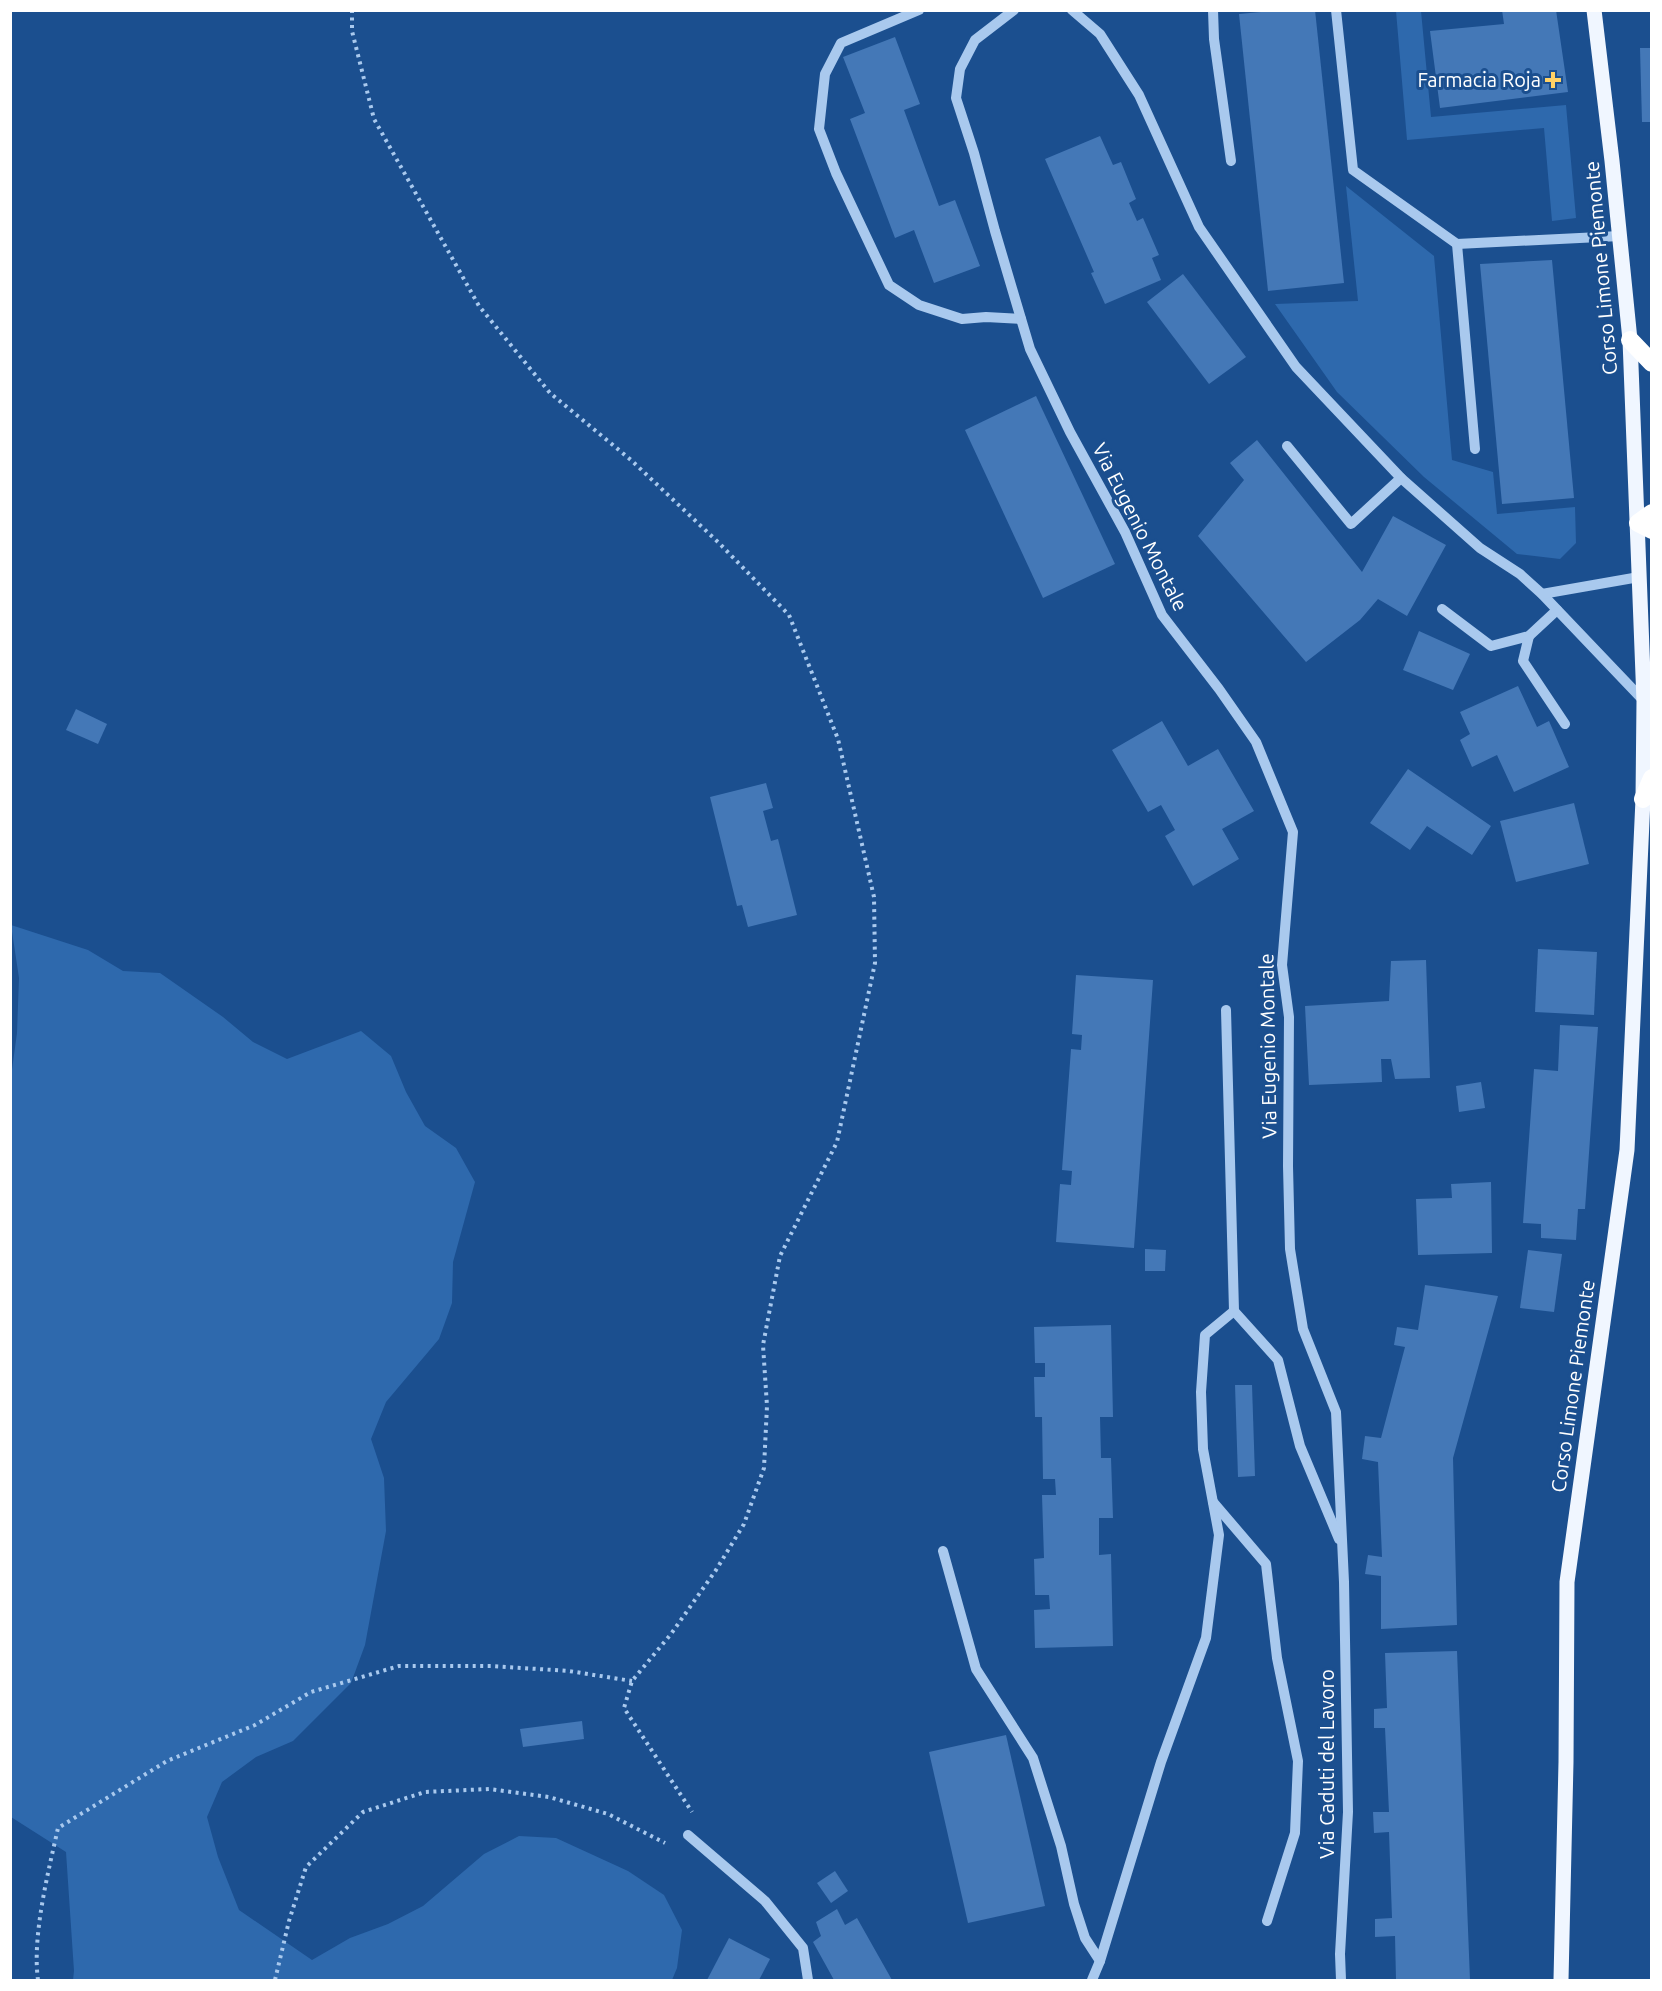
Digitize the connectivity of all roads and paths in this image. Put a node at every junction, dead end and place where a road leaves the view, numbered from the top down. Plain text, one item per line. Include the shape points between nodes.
1 (352, 10) edge
2 (919, 10) edge
3 (1014, 10) edge
4 (1072, 10) edge
5 (1213, 10) edge
6 (1336, 10) edge
7 (1594, 10) edge
8 (1231, 161) dead end
9 (1620, 236) junction
10 (1457, 244) junction
11 (1021, 318) junction
12 (1630, 340) junction
13 (1652, 363) edge
14 (1287, 446) dead end
15 (1475, 449) dead end
16 (1401, 478) junction
17 (1647, 522) edge
18 (1639, 577) junction
19 (1542, 594) junction
20 (1442, 609) dead end
21 (1557, 610) junction
22 (1529, 636) junction
23 (1644, 701) junction
24 (1565, 724) dead end
25 (1652, 778) edge
26 (1643, 799) junction
27 (1226, 1010) dead end
28 (1234, 1311) junction
29 (1213, 1502) junction
30 (1342, 1547) junction
31 (943, 1551) dead end
32 (632, 1681) junction
33 (688, 1835) junction
34 (1267, 1921) dead end
35 (1100, 1961) junction
36 (38, 1980) edge
37 (276, 1980) edge
38 (808, 1980) edge
39 (1092, 1980) edge
40 (1341, 1980) edge
41 (1561, 1980) edge

1 - 32 path via 352,32 374,119 479,306 550,393 631,460 789,615 838,739 874,897 875,963 837,1142 780,1256 764,1345 764,1468 744,1524 716,1570
2 - 11 street via 841,43 825,74 819,129 889,285 919,305 962,319
3 - 11 street, Via Eugenio Montale via 975,40 960,69 956,98
4 - 16 street via 1100,34 1134,86 1199,227 1296,367
5 - 8 street
6 - 10 street via 1353,170
7 - 9 main road, Corso Limone Piemonte
9 - 10 street
9 - 12 main road, Corso Limone Piemonte
10 - 15 street
11 - 30 street, Via Eugenio Montale via 1030,349 1125,532 1162,615 1256,742 1293,832 1282,965 1289,1017 1290,1249 1303,1329 1336,1412
12 - 13 highway
12 - 17 main road, Corso Limone Piemonte
14 - 16 street via 1351,524
16 - 19 street via 1480,548 1520,573
17 - 18 main road, Corso Limone Piemonte
18 - 19 street
18 - 23 main road, Corso Limone Piemonte
19 - 21 street
20 - 22 street via 1491,646
21 - 22 street
21 - 23 street
22 - 24 street via 1523,661
23 - 26 main road, Corso Limone Piemonte
25 - 26 highway
26 - 41 main road, Corso Limone Piemonte via 1627,1150 1568,1582
27 - 28 street
28 - 29 street via 1205,1335 1203,1449
28 - 30 street via 1278,1360 1300,1446
29 - 34 street via 1266,1564 1277,1658 1298,1761 1295,1833
29 - 35 street via 1219,1535 1206,1638 1161,1762
30 - 40 street, Via Caduti del Lavoro via 1348,1812
31 - 35 street via 976,1669 1033,1758 1085,1938
32 - 33 path via 624,1708 693,1810
32 - 36 path via 569,1671 399,1666 311,1692 255,1725 167,1761 58,1828 46,1881 36,1962
33 - 37 path via 670,1845 608,1814 549,1797 489,1789 425,1792 363,1812 306,1867
33 - 38 street via 765,1901 803,1948
35 - 39 street

